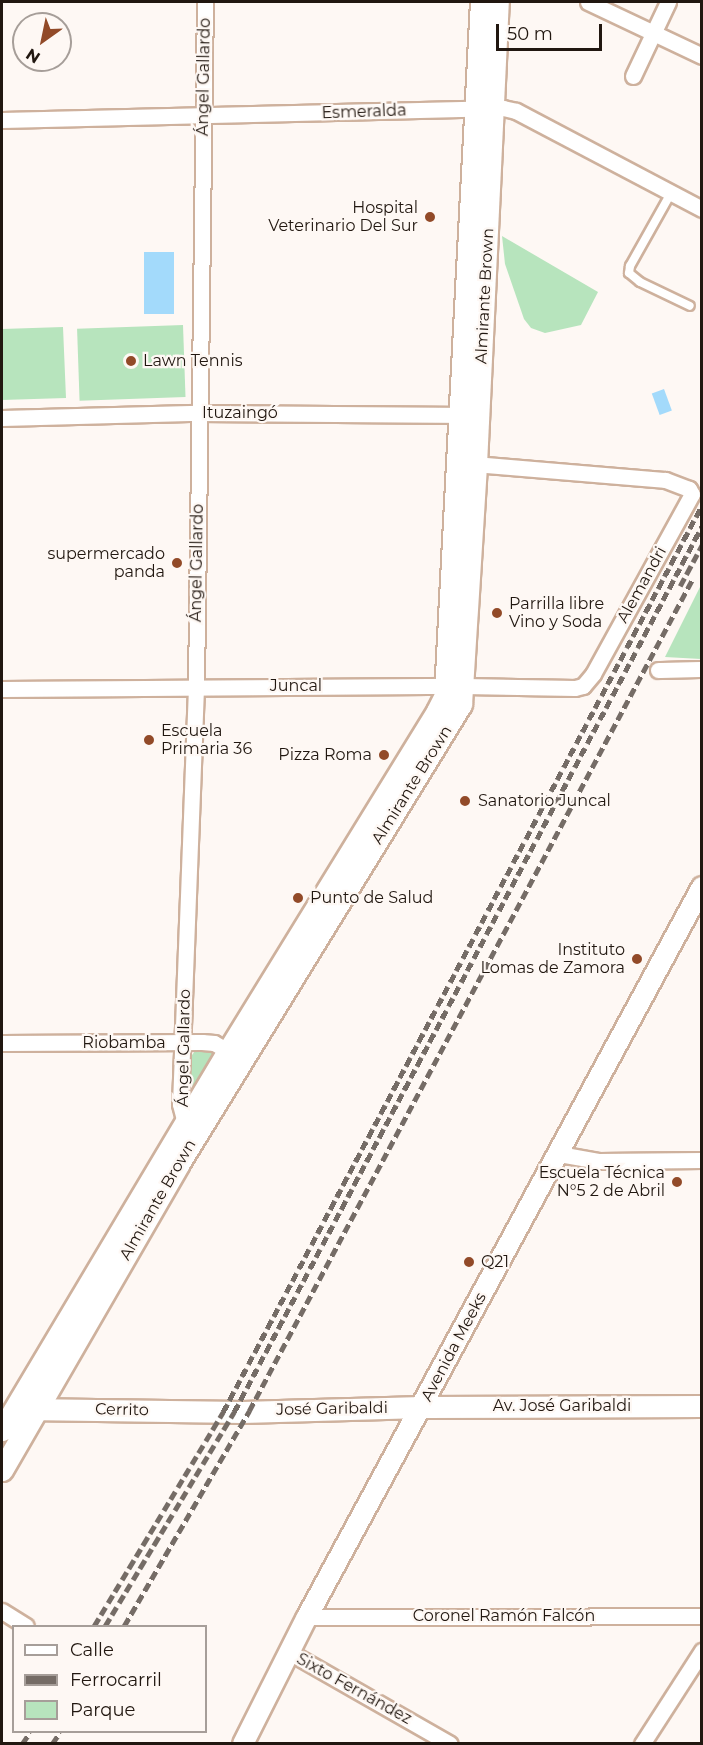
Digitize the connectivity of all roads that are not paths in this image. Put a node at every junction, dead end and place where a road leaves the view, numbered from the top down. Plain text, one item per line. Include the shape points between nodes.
1 (205, 2) edge
2 (481, 2) edge
3 (498, 2) edge
4 (588, 2) edge
5 (668, 2) edge
6 (653, 33) junction
7 (702, 57) edge
8 (633, 76) dead end
9 (486, 108) junction
10 (204, 116) junction
11 (2, 120) edge
12 (671, 193) junction
13 (702, 209) edge
14 (690, 306) dead end
15 (199, 413) junction
16 (469, 415) junction
17 (2, 418) edge
18 (476, 464) junction
19 (702, 669) edge
20 (658, 670) dead end
21 (588, 681) joint
22 (196, 686) junction
23 (455, 686) junction
24 (2, 688) edge
25 (702, 887) edge
26 (695, 915) edge
27 (183, 1042) junction
28 (2, 1043) edge
29 (235, 1055) junction
30 (185, 1124) junction
31 (559, 1155) junction
32 (702, 1160) edge
33 (702, 1406) edge
34 (422, 1407) junction
35 (8, 1409) edge
36 (36, 1409) junction
37 (242, 1412) joint
38 (2, 1430) edge
39 (2, 1470) edge
40 (2, 1611) edge
41 (702, 1616) edge
42 (307, 1617) junction
43 (24, 1625) edge
44 (702, 1651) edge
45 (289, 1652) junction
46 (243, 1743) edge
47 (450, 1743) edge
48 (642, 1743) edge

1 - 10 street, Ángel Gallardo
2 - 9 main road, Almirante Brown
3 - 9 main road, Almirante Brown
4 - 6 street
5 - 6 street
6 - 7 street
6 - 8 street
9 - 10 street, Esmeralda
9 - 12 street, Esmeralda via 516,111
9 - 16 main road, Almirante Brown
10 - 11 street, Esmeralda
10 - 15 street, Ángel Gallardo
12 - 13 street, Esmeralda
12 - 14 lane via 629,273
15 - 16 street, Ituzaingó
15 - 17 street, Ituzaingó
15 - 22 street, Ángel Gallardo
16 - 18 main road, Almirante Brown
16 - 23 main road, Almirante Brown
18 - 21 street, Alemandri via 665,480 688,489 692,495
18 - 23 main road, Almirante Brown
19 - 20 street
21 - 23 street, Juncal via 575,688
22 - 23 street, Juncal
22 - 24 street, Juncal
22 - 27 street, Ángel Gallardo
23 - 29 main road, Almirante Brown
25 - 26 street, Avenida Meeks
26 - 31 street, Avenida Meeks
27 - 28 street, Riobamba
27 - 29 street, Riobamba via 214,1043
27 - 30 street, Ángel Gallardo via 180,1104
29 - 30 main road, Almirante Brown
29 - 36 main road, Almirante Brown
30 - 35 main road, Almirante Brown
31 - 32 street via 599,1161
31 - 34 street, Avenida Meeks
33 - 34 main road, Av. José Garibaldi
34 - 37 main road, José Garibaldi
34 - 42 street, Avenida Meeks
35 - 36 main road, Cerrito
35 - 38 main road, Almirante Brown
36 - 37 main road, Cerrito
36 - 39 main road, Almirante Brown
40 - 43 street
41 - 42 street, Coronel Ramón Falcón
42 - 45 street, Avenida Meeks
44 - 48 street
45 - 46 street, Avenida Meeks
45 - 47 street, Sixto Fernández

